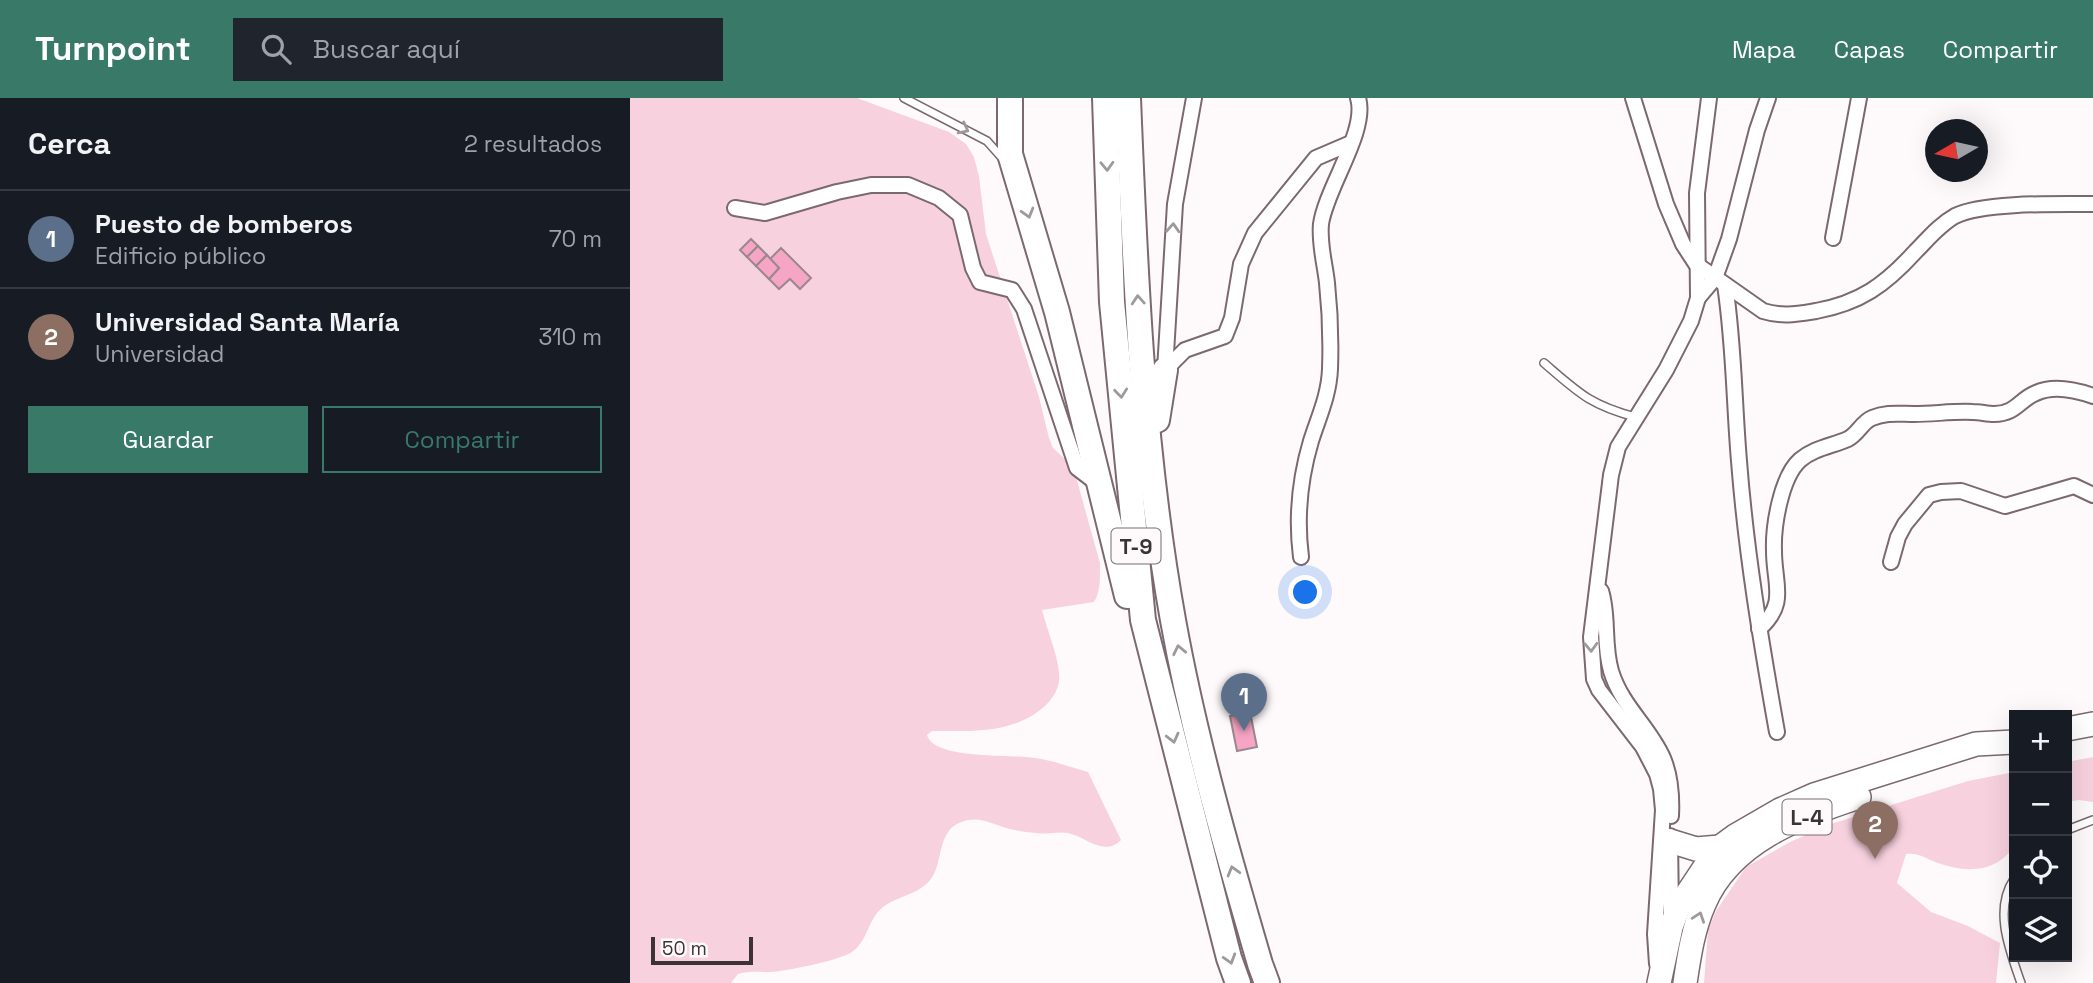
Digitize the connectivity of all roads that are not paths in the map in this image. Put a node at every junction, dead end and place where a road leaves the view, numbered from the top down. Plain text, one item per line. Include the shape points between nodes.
1 (904, 98) edge
2 (1010, 98) edge
3 (1105, 98) edge
4 (1128, 98) edge
5 (1194, 98) edge
6 (1358, 98) edge
7 (1633, 98) edge
8 (1709, 98) edge
9 (1768, 98) edge
10 (1858, 98) edge
11 (1351, 143) junction
12 (1019, 184) junction
13 (2093, 204) edge
14 (735, 208) dead end
15 (1832, 238) dead end
16 (1696, 264) junction
17 (1721, 281) junction
18 (1698, 298) junction
19 (1544, 363) dead end
20 (1165, 370) junction
21 (2093, 396) edge
22 (1635, 417) junction
23 (1151, 466) junction
24 (1098, 484) junction
25 (2093, 495) edge
26 (1301, 557) dead end
27 (1891, 562) dead end
28 (1598, 580) junction
29 (1759, 629) junction
30 (1166, 709) junction
31 (2093, 724) edge
32 (2072, 728) edge
33 (1777, 732) dead end
34 (2009, 742) edge
35 (2009, 745) edge
36 (2093, 821) edge
37 (2072, 828) edge
38 (1670, 841) junction
39 (1720, 846) junction
40 (2009, 886) edge
41 (1671, 927) junction
42 (1238, 983) edge
43 (1267, 983) edge
44 (1658, 983) edge
45 (1678, 983) edge
46 (1685, 983) edge
47 (2021, 983) edge

1 -> 12 lane via 987,141
2 - 12 highway via 1010,154
3 -> 30 highway, T-9 via 1112,302 1140,593
23 -> 4 highway, T-9
20 -> 5 street via 1175,204
6 - 11 street via 1361,108
7 - 16 street via 1666,204
8 - 16 street via 1697,193
9 - 17 street
10 - 15 street
11 - 20 street via 1316,158 1255,233 1241,264 1224,336 1185,350
11 - 26 street via 1321,224 1330,369 1326,403 1311,441 1299,506
12 -> 24 highway via 1057,312
13 - 17 street via 2021,205 1964,213 1931,236 1878,288 1832,308 1775,315
14 - 24 street via 765,213 872,185 908,185 939,198 960,215 980,282 1012,290 1024,309 1077,468
16 - 17 street
16 - 18 street
17 - 18 street
17 - 29 street via 1731,321 1742,501
18 - 22 street via 1670,363
19 - 22 lane via 1592,403
20 - 23 highway
21 - 29 street via 2074,389 2051,390 2035,393 2021,405 1995,414 1894,412 1867,420 1852,437 1800,460 1790,473 1776,521 1777,606
22 - 28 street via 1618,447 1611,475
43 -> 23 highway, T-9 via 1209,790 1173,620
24 - 30 highway via 1136,637
25 - 27 street via 2074,486 2005,506 1961,491 1929,495 1905,524
28 - 38 street via 1605,602 1611,669 1628,708 1652,738 1668,774
28 -> 44 street via 1590,653 1594,679 1643,747 1661,789 1655,934
29 - 33 street
30 -> 42 highway, T-9
31 - 32 main road
34 - 39 main road, L-4 via 1976,744 1814,795
46 -> 35 main road, L-4 via 1704,903 1721,874 1741,853 1776,830 1838,804 1982,759
36 - 37 lane
38 - 39 main road via 1696,849
38 - 41 street
39 - 41 main road, L-4 via 1685,896
40 - 47 lane via 2006,939
41 - 44 main road, L-4
41 - 45 main road

